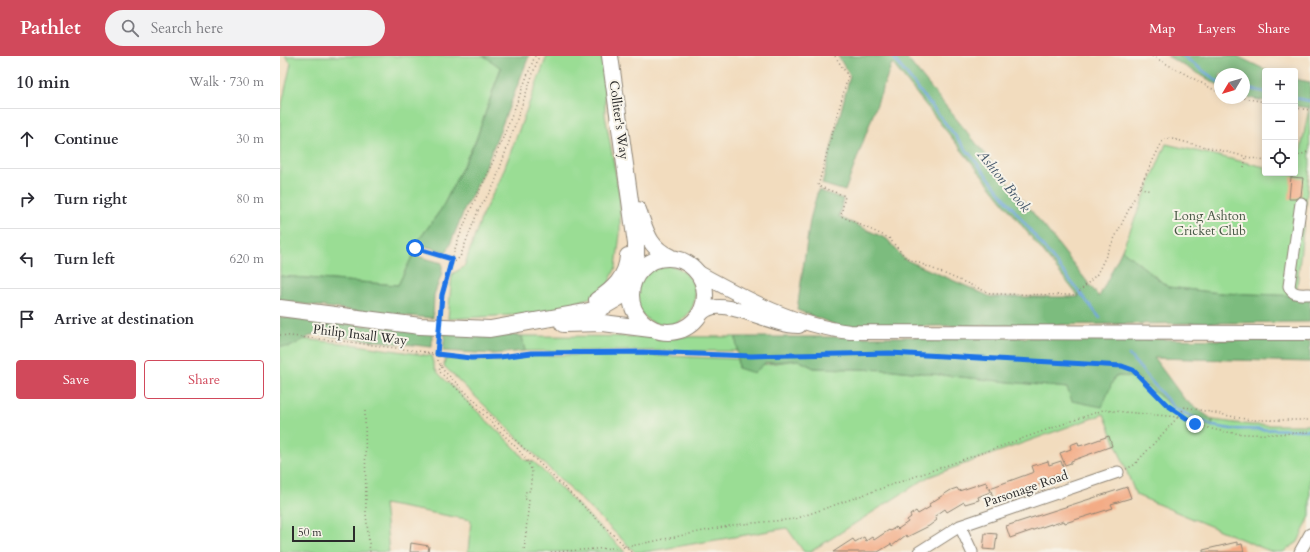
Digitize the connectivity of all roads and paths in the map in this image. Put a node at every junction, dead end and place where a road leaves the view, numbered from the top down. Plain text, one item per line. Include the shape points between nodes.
1 (535, 56) edge
2 (539, 56) edge
3 (610, 56) edge
4 (835, 56) edge
5 (1152, 56) edge
6 (1214, 90) edge
7 (1250, 99) edge
8 (1262, 101) edge
9 (1298, 108) edge
10 (1310, 110) edge
11 (1310, 151) edge
12 (1246, 157) junction
13 (1298, 157) edge
14 (1262, 160) edge
15 (1244, 167) dead end
16 (628, 184) junction
17 (1140, 187) junction
18 (1150, 191) dead end
19 (1301, 203) dead end
20 (415, 248) dead end
21 (670, 257) junction
22 (452, 259) junction
23 (449, 267) junction
24 (699, 274) junction
25 (632, 285) junction
26 (1310, 294) edge
27 (280, 308) edge
28 (692, 323) junction
29 (525, 324) junction
30 (812, 325) junction
31 (653, 329) junction
32 (1310, 333) edge
33 (280, 335) edge
34 (437, 355) junction
35 (441, 365) junction
36 (365, 410) dead end
37 (1181, 414) junction
38 (1178, 418) junction
39 (1310, 420) edge
40 (1310, 432) edge
41 (1118, 472) joint
42 (960, 526) junction
43 (1310, 534) edge
44 (626, 547) junction
45 (370, 552) edge
46 (524, 552) edge
47 (551, 552) edge
48 (631, 552) edge
49 (918, 552) edge
50 (972, 552) edge
51 (1300, 552) edge

1 - 22 path
2 - 23 path via 494,185 478,211 460,258
3 - 16 highway, Colliter's Way
4 - 17 path via 848,76 818,186 845,196 841,216 889,238 905,257 992,294 1076,295 1097,274
5 - 6 path
7 - 8 path
9 - 10 path
11 - 13 path
12 - 14 path
12 - 15 path
12 - 17 path via 1168,138 1164,140
16 - 21 highway, Colliter's Way via 648,238 659,252
16 - 25 highway, Colliter's Way via 636,244 636,269
16 - 29 highway via 628,260 622,278 611,291 597,300
17 - 18 path
19 - 26 street via 1289,286 1294,294
20 - 22 path
21 - 24 highway via 686,262
21 - 25 highway via 648,262 640,269
22 - 23 path
23 - 34 path, bridge via 442,295
24 - 28 highway via 704,286 705,300 701,313
24 - 30 main road via 744,297
25 - 29 highway via 601,308
25 - 31 highway via 631,303 636,314 643,323
27 - 29 highway via 447,328 490,329
28 - 30 main road via 707,309 725,306 794,326
28 - 31 highway via 673,332
29 - 31 highway via 603,323
30 - 32 main road via 850,332
33 - 34 path, Philip Insall Way
34 - 35 path
34 - 37 path, Philip Insall Way via 471,358 531,353 643,352 751,356 890,353 1122,366 1137,373 1167,405
35 - 44 path via 444,371
35 - 46 path via 439,371 518,449 532,471 530,491 526,491 525,499 529,500
36 - 45 path via 366,514
37 - 38 path
37 - 39 path via 1185,407 1250,420
37 - 40 path, Philip Insall Way via 1195,424 1232,434
38 - 41 path via 1134,465
38 - 44 path via 1103,410 795,519 733,525
41 - 42 street, Parsonage Road via 1098,473
42 - 49 street, Parsonage Road
42 - 50 street
43 - 51 street
44 - 47 path
44 - 48 path

